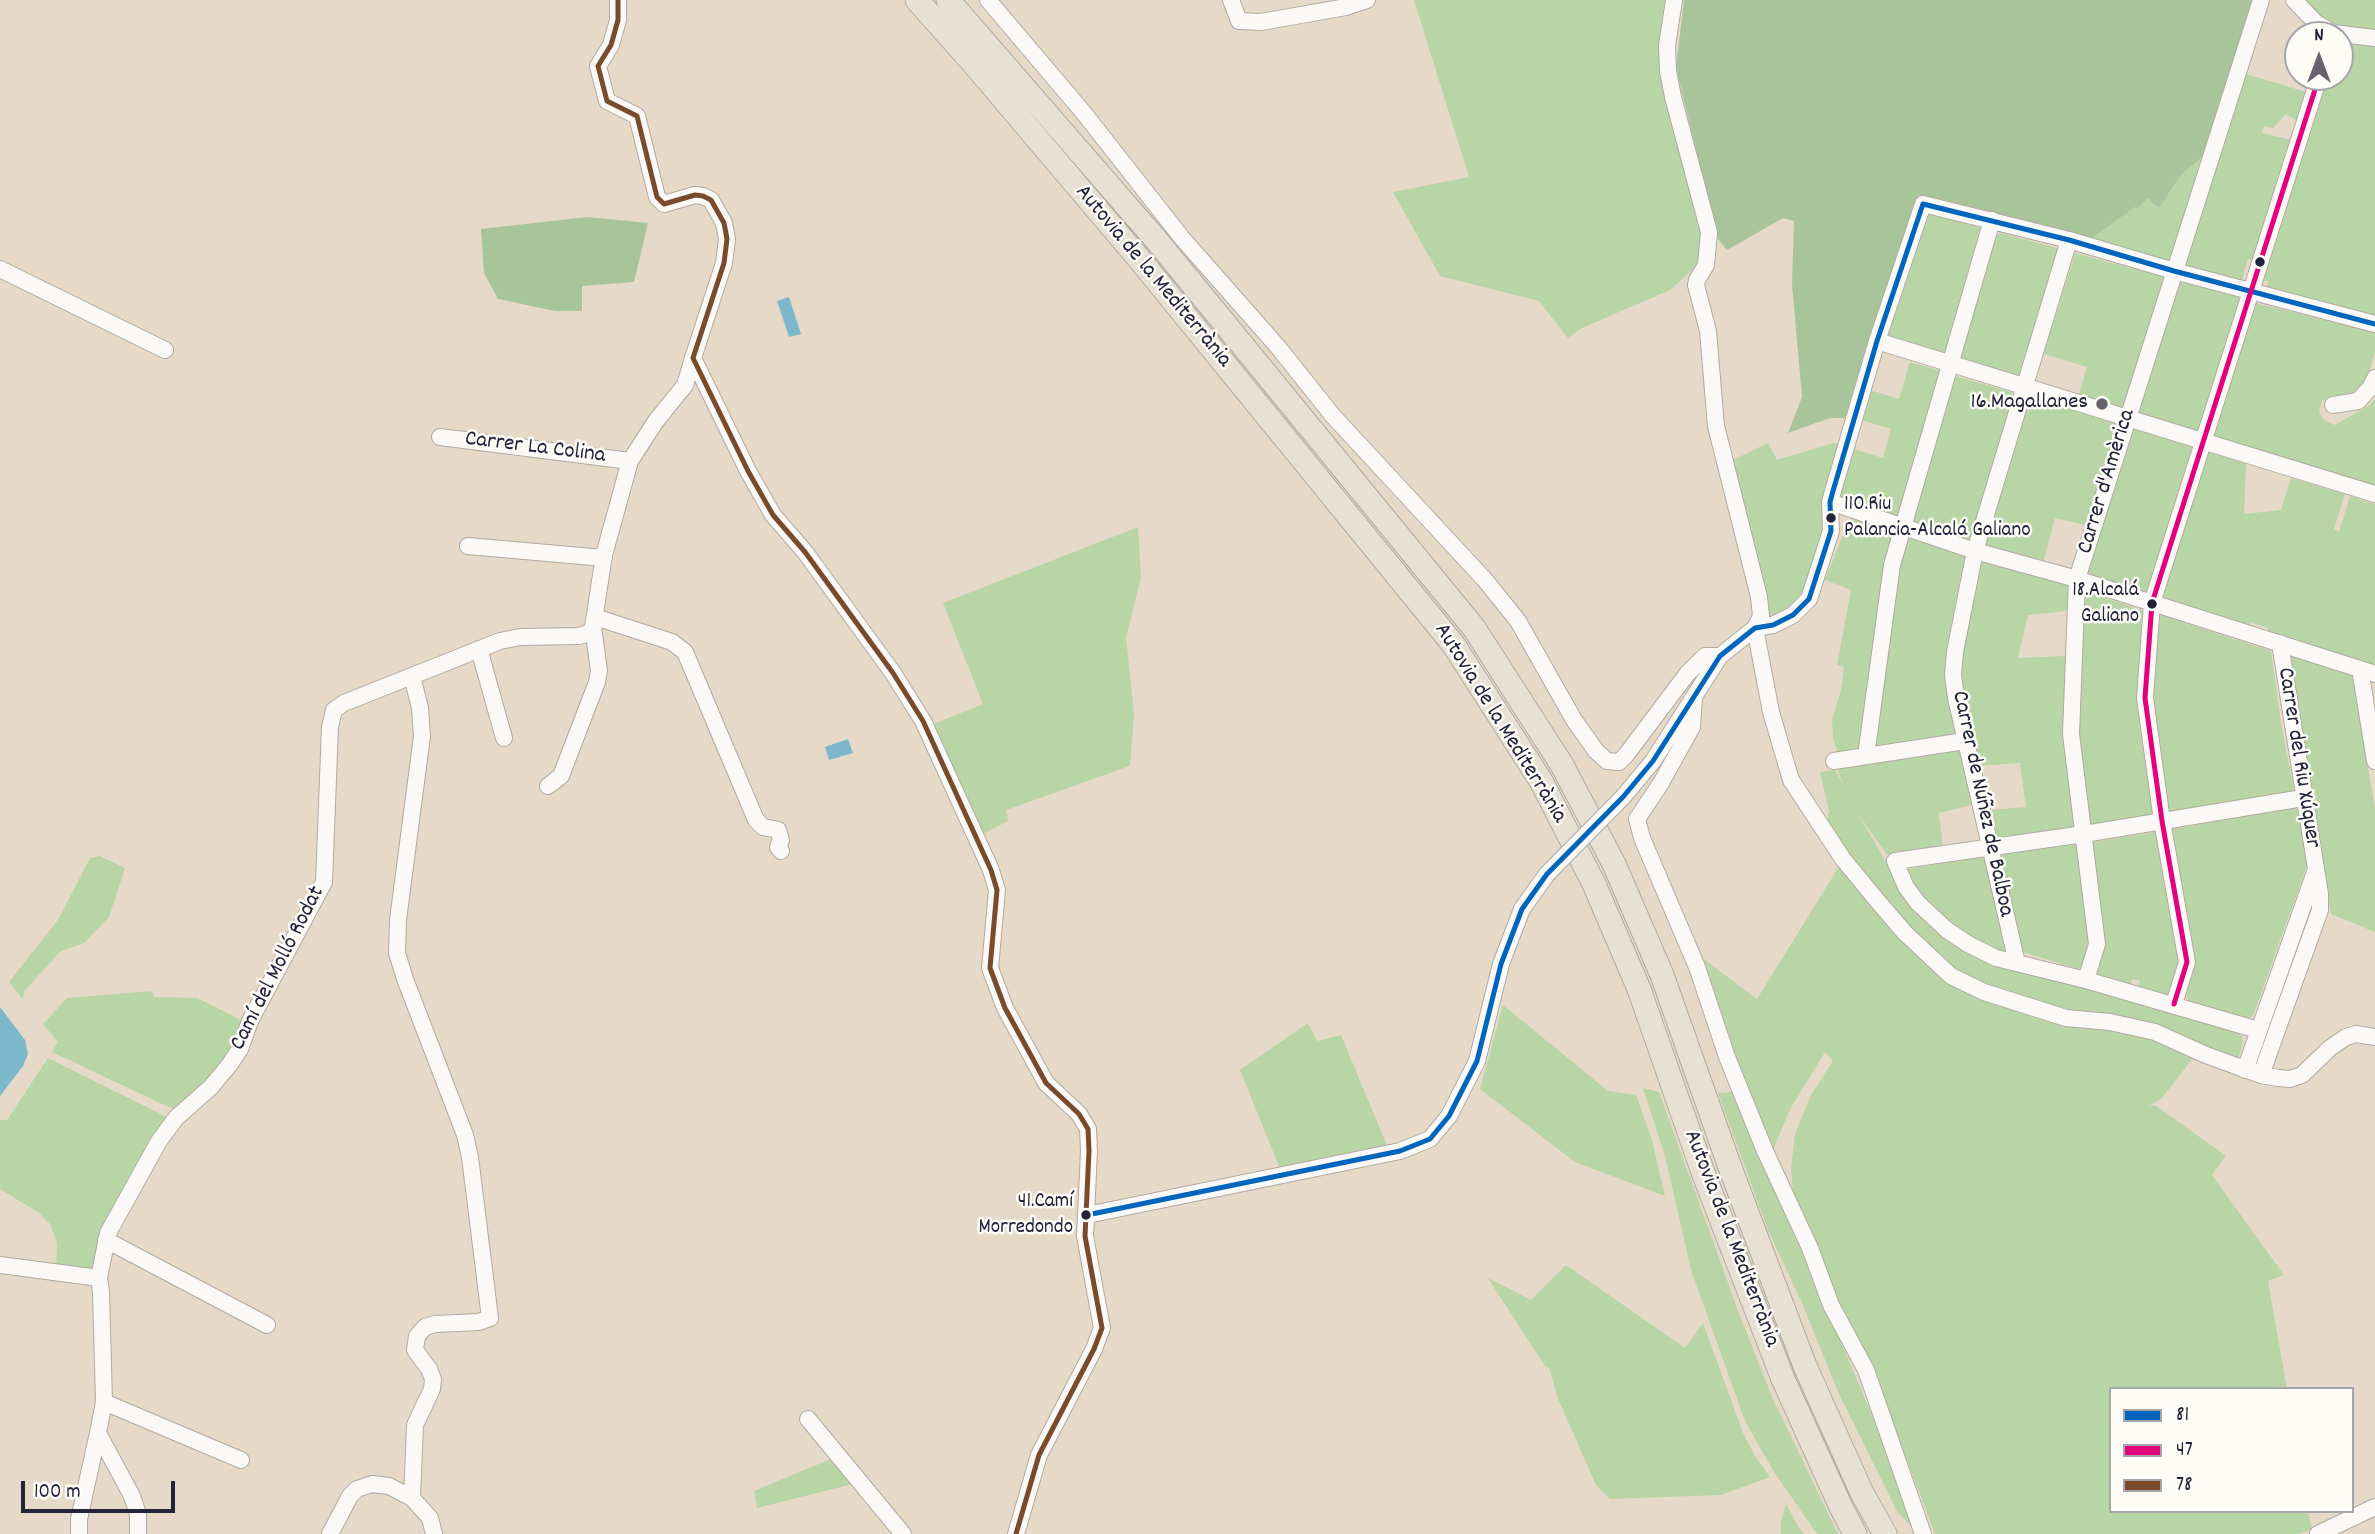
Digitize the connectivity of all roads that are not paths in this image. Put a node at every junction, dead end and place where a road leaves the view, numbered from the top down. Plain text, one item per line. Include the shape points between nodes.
1 (618, 0) edge
2 (917, 0) edge
3 (948, 0) edge
4 (988, 0) edge
5 (1231, 0) edge
6 (1367, 0) edge
7 (1674, 0) edge
8 (2261, 0) edge
9 (2294, 0) edge
10 (2314, 21) edge
11 (2354, 36) edge
12 (2375, 38) edge
13 (2314, 91) edge
14 (1992, 220) junction
15 (2069, 240) junction
16 (0, 269) edge
17 (2174, 271) junction
18 (2250, 291) junction
19 (2375, 324) edge
20 (1877, 341) junction
21 (165, 351) dead end
22 (693, 358) junction
23 (1950, 364) junction
24 (2375, 378) edge
25 (2024, 386) junction
26 (2333, 405) dead end
27 (2127, 419) junction
28 (440, 437) dead end
29 (2203, 439) junction
30 (630, 461) junction
31 (2375, 494) edge
32 (1830, 502) junction
33 (1904, 526) junction
34 (468, 546) dead end
35 (1975, 551) junction
36 (604, 558) junction
37 (2077, 579) junction
38 (2152, 603) junction
39 (594, 622) junction
40 (1755, 628) junction
41 (2280, 643) junction
42 (479, 649) junction
43 (1720, 656) junction
44 (2367, 671) edge
45 (411, 676) junction
46 (1694, 695) junction
47 (504, 738) dead end
48 (1965, 741) junction
49 (1866, 756) junction
50 (1833, 761) dead end
51 (2375, 761) edge
52 (548, 786) dead end
53 (2302, 798) junction
54 (2162, 821) junction
55 (2084, 834) junction
56 (1990, 848) junction
57 (781, 851) dead end
58 (2315, 872) junction
59 (2017, 964) junction
60 (2086, 980) junction
61 (2174, 1004) junction
62 (2258, 1030) junction
63 (2375, 1037) edge
64 (2253, 1072) junction
65 (1087, 1215) junction
66 (106, 1240) junction
67 (0, 1265) edge
68 (99, 1278) junction
69 (267, 1325) dead end
70 (104, 1402) junction
71 (808, 1419) dead end
72 (98, 1433) junction
73 (241, 1460) dead end
74 (412, 1498) junction
75 (2375, 1507) edge
76 (79, 1534) edge
77 (138, 1534) edge
78 (330, 1534) edge
79 (434, 1534) edge
80 (903, 1534) edge
81 (1016, 1534) edge
82 (1855, 1534) edge
83 (1885, 1534) edge
84 (1923, 1534) edge
85 (2318, 1534) edge

1 - 22 street via 611,45 598,66 607,101 637,116 657,197 664,204 703,196 711,200 724,223 724,262
2 - 82 highway, Autovia de la Mediterrània via 1140,260 1453,643 1541,781 1594,884 1639,989 1704,1175 1783,1378
3 - 83 highway, Autovia de la Mediterrània via 1158,242 1475,628 1562,765 1614,864 1662,975 1805,1366
4 - 43 street via 1333,416 1485,580 1518,621 1574,720 1607,761 1619,762 1626,755 1705,656
5 - 6 street via 1239,21 1261,22
7 - 40 street via 1668,71 1709,232 1706,265 1696,285 1708,331 1716,426 1759,597 1761,616
8 - 17 street, Carrer d'Amèrica
9 - 10 street
11 - 12 street
13 - 18 street
14 - 15 street
14 - 20 street via 1923,204
14 - 23 street
15 - 17 street
15 - 25 street, Carrer de Núñez de Balboa
16 - 21 street
17 - 18 street
17 - 27 street, Carrer d'Amèrica
18 - 19 street
18 - 29 street
20 - 23 street
20 - 32 street
22 - 30 street via 685,385
22 - 65 street via 772,515 805,552 893,673 950,776 997,890 990,968 1005,1008 1046,1083 1088,1129
23 - 25 street
23 - 33 street
24 - 26 street via 2358,401
25 - 27 street
25 - 35 street, Carrer de Núñez de Balboa
27 - 29 street
27 - 37 street, Carrer d'Amèrica
28 - 30 street, Carrer La Colina
29 - 31 street
29 - 38 street
30 - 36 street
32 - 33 street
32 - 40 street via 1831,531 1809,598 1793,615
33 - 35 street
33 - 49 street via 1892,565
34 - 36 street
35 - 37 street
35 - 48 street, Carrer de Núñez de Balboa via 1955,652
36 - 39 street
37 - 38 street
37 - 55 street, Carrer d'Amèrica via 2071,734
38 - 41 street
38 - 54 street via 2145,698
39 - 42 street, Camí del Molló Rodat via 589,633 579,636 511,638
39 - 52 street via 597,682 561,776
39 - 57 street via 671,642 685,652 756,820 778,830
40 - 43 street
40 - 64 street via 1771,712 1791,780 1843,859 1928,957 1951,976 1984,992 2066,1018 2155,1032
41 - 44 street
41 - 53 street, Carrer del Riu Xúquer
42 - 45 street, Camí del Molló Rodat
42 - 47 street
43 - 46 street
44 - 51 street
45 - 66 street, Camí del Molló Rodat via 334,710 324,881 250,1021 240,1049 212,1087 176,1118 159,1140
45 - 74 street via 422,736 397,953 465,1135 490,1318 435,1324 418,1336 415,1350 433,1379 415,1424
46 - 65 street, bridge via 1659,752 1623,797 1547,874 1522,909 1501,964 1477,1061 1449,1116 1430,1139 1400,1151
46 - 84 street via 1692,727 1637,819 1639,828 1765,1151 1831,1305 1866,1370
48 - 49 street
48 - 56 street, Carrer de Núñez de Balboa
49 - 50 street
53 - 54 street
53 - 58 street, Carrer del Riu Xúquer
54 - 55 street
54 - 61 street via 2187,962
55 - 56 street
55 - 60 street, Carrer d'Amèrica via 2097,944
56 - 59 street, Carrer de Núñez de Balboa
56 - 59 street via 1895,861 1918,903 1947,930 1996,958
58 - 62 street, Carrer del Riu Xúquer
58 - 64 street, Carrer del Riu Xúquer via 2319,910
59 - 60 street
60 - 61 street
61 - 62 street
62 - 64 street, Carrer del Riu Xúquer
63 - 64 street via 2346,1037 2302,1075 2290,1079
65 - 81 street via 1085,1236 1101,1328 1039,1455
66 - 68 street, Camí del Molló Rodat
66 - 69 street
67 - 68 street
68 - 70 street, Camí del Molló Rodat
70 - 72 street, Camí del Molló Rodat
70 - 73 street
71 - 80 street
72 - 76 street, Camí del Molló Rodat
72 - 77 street via 132,1496
74 - 78 street via 381,1485 356,1489
74 - 79 street via 430,1518
75 - 85 street

